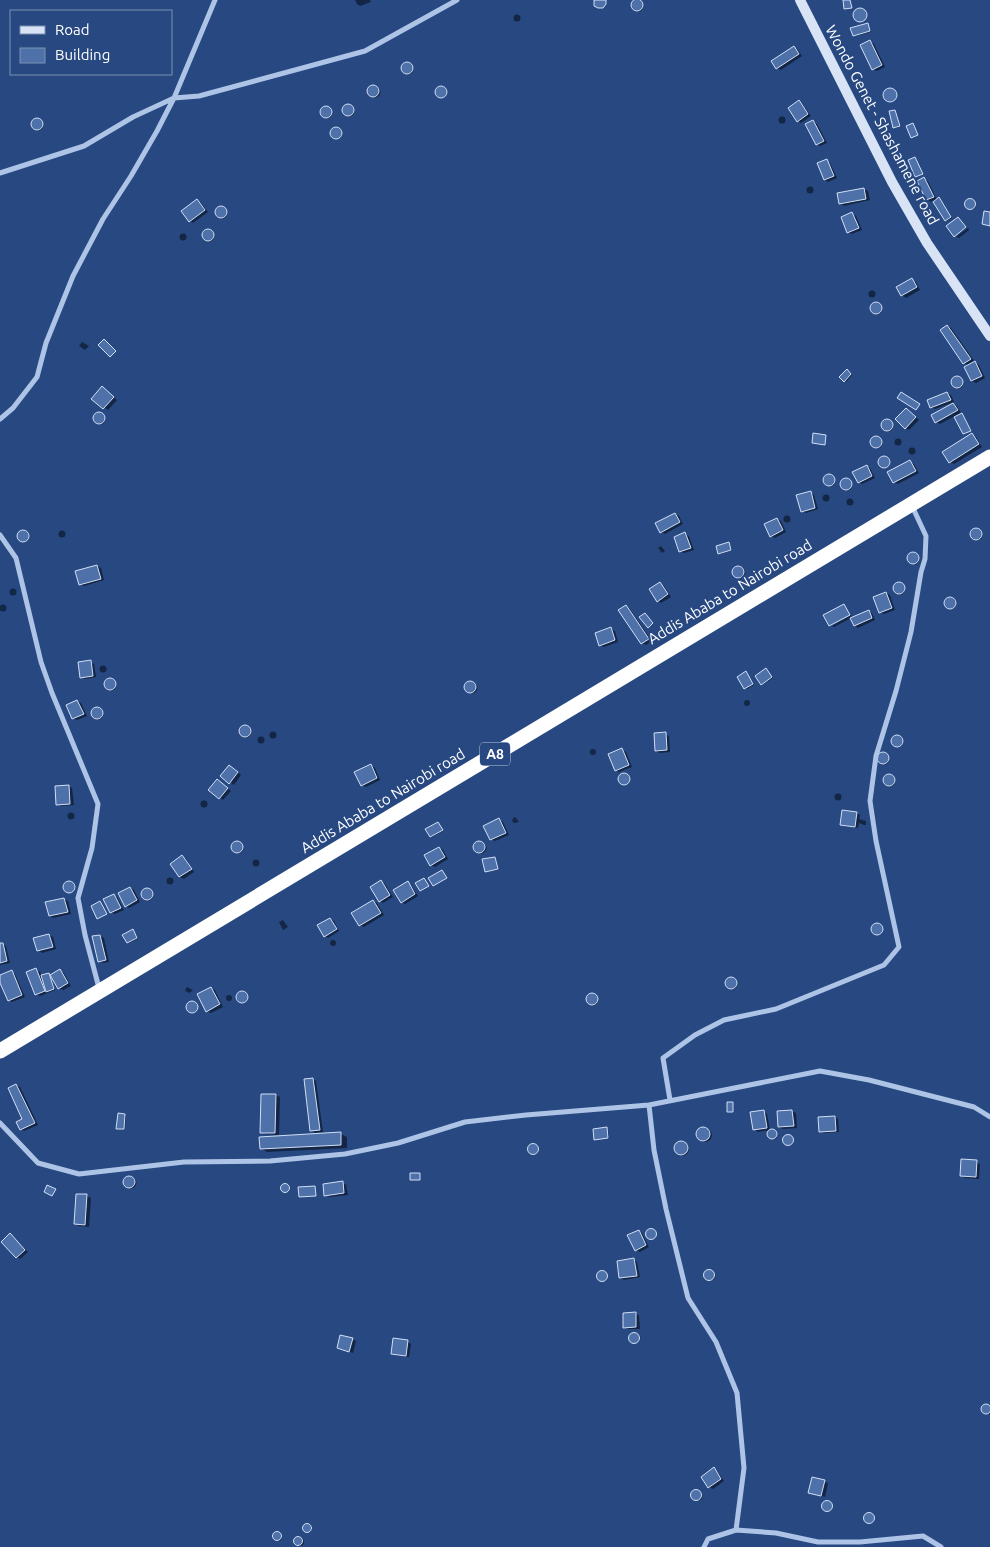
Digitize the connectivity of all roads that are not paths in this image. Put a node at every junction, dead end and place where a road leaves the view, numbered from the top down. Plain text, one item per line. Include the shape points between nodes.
1 (215, 0) edge
2 (457, 0) edge
3 (800, 0) edge
4 (174, 98) junction
5 (0, 173) edge
6 (990, 336) edge
7 (0, 418) edge
8 (990, 457) edge
9 (911, 504) junction
10 (0, 534) edge
11 (100, 991) junction
12 (0, 1051) edge
13 (670, 1100) junction
14 (649, 1104) junction
15 (990, 1117) edge
16 (0, 1123) edge
17 (736, 1530) junction
18 (704, 1547) edge
19 (941, 1547) edge

1 - 4 street
2 - 4 street via 366,51 199,96
3 - 6 main road, Wondo Genet - Shashamene road via 892,182 927,243
4 - 5 street via 84,146
4 - 7 street via 73,276 46,343 37,376 13,408
8 - 9 highway, Addis Ababa to Nairobi road / A8
9 - 11 highway, Addis Ababa to Nairobi road / A8
9 - 13 street via 926,536 925,559 911,632 876,756 870,802 899,947 884,965 776,1009 724,1020 695,1035 663,1058
10 - 11 street via 16,558 41,662 98,804 92,848 78,898
11 - 12 highway, Addis Ababa to Nairobi road / A8
13 - 14 street
13 - 15 street via 820,1071 974,1107
14 - 16 street via 465,1122 398,1143 345,1154 270,1161 184,1162 79,1174 38,1163
14 - 17 street via 654,1150 688,1298 716,1342 737,1393 744,1468
17 - 18 street via 708,1539
17 - 19 street via 776,1533 818,1542 923,1536

